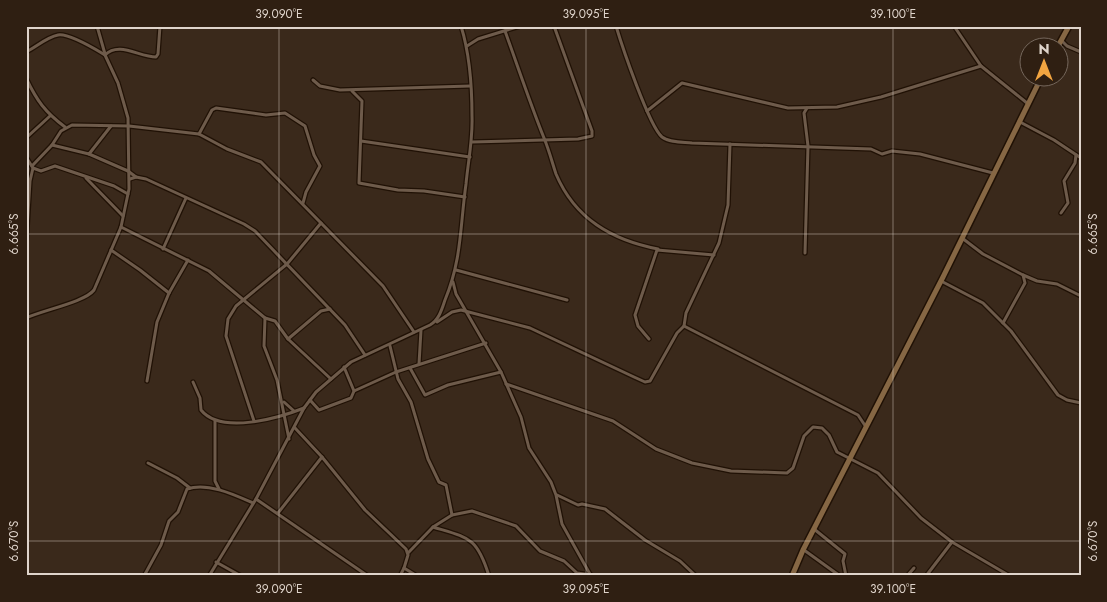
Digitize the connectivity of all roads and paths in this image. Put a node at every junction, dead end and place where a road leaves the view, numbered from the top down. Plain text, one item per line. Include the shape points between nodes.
1 (97, 26) edge
2 (160, 26) edge
3 (461, 26) edge
4 (520, 26) edge
5 (554, 26) edge
6 (616, 26) edge
7 (954, 26) edge
8 (1068, 26) edge
9 (505, 31) junction
10 (464, 38) junction
11 (1062, 38) edge
12 (472, 41) junction
13 (467, 47) junction
14 (26, 52) edge
15 (105, 55) junction
16 (981, 66) junction
17 (26, 78) edge
18 (313, 80) dead end
19 (470, 86) junction
20 (1035, 88) edge
21 (352, 91) junction
22 (1027, 103) junction
23 (807, 108) junction
24 (647, 111) junction
25 (50, 116) junction
26 (1019, 122) junction
27 (110, 126) junction
28 (129, 126) junction
29 (65, 127) junction
30 (200, 134) junction
31 (26, 138) edge
32 (361, 141) junction
33 (545, 141) junction
34 (472, 142) junction
35 (730, 144) junction
36 (52, 145) junction
37 (808, 146) junction
38 (89, 154) junction
39 (1076, 154) junction
40 (470, 156) junction
41 (26, 157) edge
42 (1081, 158) edge
43 (32, 167) junction
44 (128, 171) junction
45 (993, 173) junction
46 (136, 177) junction
47 (86, 178) junction
48 (130, 179) junction
49 (128, 194) junction
50 (465, 197) junction
51 (186, 198) junction
52 (303, 203) junction
53 (1061, 213) dead end
54 (124, 217) junction
55 (321, 222) junction
56 (121, 227) junction
57 (962, 238) junction
58 (26, 245) edge
59 (163, 249) junction
60 (658, 249) junction
61 (110, 250) junction
62 (805, 253) dead end
63 (714, 255) junction
64 (188, 260) junction
65 (287, 264) junction
66 (456, 270) junction
67 (1023, 275) junction
68 (941, 281) junction
69 (452, 282) junction
70 (169, 294) junction
71 (1081, 296) edge
72 (242, 300) junction
73 (567, 300) dead end
74 (331, 309) junction
75 (467, 311) junction
76 (26, 318) edge
77 (265, 318) junction
78 (434, 323) junction
79 (1004, 323) junction
80 (684, 326) junction
81 (421, 330) junction
82 (414, 332) junction
83 (288, 339) junction
84 (648, 339) dead end
85 (486, 343) junction
86 (390, 346) junction
87 (365, 355) junction
88 (419, 364) junction
89 (344, 367) junction
90 (410, 368) junction
91 (396, 372) junction
92 (501, 372) junction
93 (332, 379) junction
94 (146, 381) dead end
95 (193, 382) dead end
96 (506, 384) junction
97 (354, 391) junction
98 (310, 400) junction
99 (282, 401) junction
100 (1081, 403) edge
101 (304, 408) junction
102 (294, 411) junction
103 (286, 415) junction
104 (861, 417) junction
105 (871, 418) junction
106 (215, 421) junction
107 (254, 421) junction
108 (295, 428) junction
109 (866, 428) junction
110 (289, 440) junction
111 (322, 457) junction
112 (851, 458) junction
113 (148, 463) dead end
114 (190, 488) junction
115 (220, 490) junction
116 (556, 495) junction
117 (256, 499) junction
118 (254, 503) junction
119 (278, 513) junction
120 (452, 516) junction
121 (433, 527) junction
122 (814, 530) junction
123 (952, 542) junction
124 (803, 550) junction
125 (408, 553) junction
126 (216, 562) junction
127 (404, 568) junction
128 (914, 568) dead end
129 (144, 576) edge
130 (209, 576) edge
131 (241, 576) edge
132 (368, 576) edge
133 (400, 576) edge
134 (417, 576) edge
135 (489, 576) edge
136 (591, 576) edge
137 (696, 576) edge
138 (792, 576) edge
139 (840, 576) edge
140 (846, 576) edge
141 (907, 576) edge
142 (926, 576) edge
143 (1010, 576) edge

1 - 15 street
2 - 15 street via 156,57 119,48
3 - 10 street
4 - 9 street
5 - 33 street via 592,134 590,138
6 - 24 street
7 - 16 street
8 - 11 street
9 - 12 street
9 - 33 street
10 - 12 street
10 - 13 street
12 - 13 street
13 - 19 street
14 - 15 street via 59,35
15 - 28 street via 125,106
16 - 22 street
16 - 23 street via 852,105
17 - 25 street via 34,96
18 - 21 street via 323,87
19 - 21 street
19 - 34 street
20 - 22 street
21 - 32 street via 362,100
22 - 26 street
23 - 24 street via 770,104 686,83 679,84
23 - 37 street via 804,113
24 - 35 street via 664,138 675,142
25 - 29 street
25 - 31 street
26 - 39 street
26 - 45 street
27 - 28 street
27 - 29 street
27 - 38 street
28 - 30 street
28 - 44 street
29 - 36 street
30 - 52 street via 261,162
30 - 52 street via 213,108 266,115 285,112 299,121 309,132 320,166
32 - 40 street
32 - 50 street via 358,180 361,184
33 - 34 street
33 - 60 street via 565,192 588,220 626,241
34 - 40 street
35 - 37 street
35 - 63 street via 728,205
36 - 38 street
36 - 43 street
37 - 45 street via 873,150 882,154 892,151 910,153
37 - 62 street
38 - 44 street
39 - 42 street
39 - 53 street via 1075,163 1064,181 1068,203
40 - 50 street
41 - 43 street
43 - 47 street via 41,171 55,166
43 - 58 street
44 - 46 street
44 - 48 street
45 - 57 street
46 - 48 street
46 - 51 street
47 - 49 street
47 - 54 street
48 - 49 street
49 - 54 street
50 - 66 street
51 - 59 street
51 - 65 street via 244,224
52 - 55 street
54 - 56 street
55 - 65 street
55 - 82 street via 383,286
56 - 59 street
56 - 61 street
57 - 67 street via 983,254
57 - 68 street
59 - 64 street
60 - 63 street
60 - 84 street via 635,315 638,326
61 - 70 street
61 - 76 street via 91,294
63 - 80 street via 686,313
64 - 70 street
64 - 72 street via 218,277
65 - 72 street
65 - 74 street
66 - 69 street
66 - 73 street
67 - 71 street via 1057,284
67 - 79 street via 1025,283
68 - 79 street via 977,298
68 - 105 street
69 - 75 street
69 - 78 street
70 - 94 street via 157,322
72 - 77 street
72 - 107 street via 228,319 226,336
74 - 83 street via 321,312
74 - 87 street
75 - 78 street via 456,310
75 - 80 street via 540,332 645,382 654,376
75 - 85 street
77 - 83 street via 275,321
77 - 99 street via 264,346
78 - 81 street
79 - 100 street via 1058,395
80 - 104 street
81 - 82 street
81 - 88 street
82 - 86 street
83 - 93 street
85 - 88 street
85 - 92 street
86 - 87 street
86 - 91 street
87 - 89 street
88 - 90 street
89 - 93 street
89 - 97 street
90 - 91 street
90 - 92 street via 425,395 448,385
91 - 97 street
91 - 120 street via 411,402 432,467 439,482 446,484
92 - 96 street
93 - 98 street
95 - 106 street via 201,410
96 - 112 street via 613,421 656,449 712,468 787,473 793,468 804,436 813,427 822,428 837,452
96 - 116 street via 521,417 529,448
97 - 98 street via 351,398 318,410
98 - 101 street
99 - 102 street
99 - 103 street
101 - 102 street
101 - 108 street
102 - 103 street
103 - 107 street
103 - 110 street
104 - 105 street
104 - 109 street
105 - 109 street
106 - 107 street
106 - 115 street via 215,481
108 - 110 street
108 - 111 street
109 - 112 street
110 - 117 street
111 - 119 street
111 - 125 street via 365,510
112 - 122 street
112 - 123 street via 878,473 921,518
113 - 114 street
114 - 115 street
114 - 129 street via 182,497 178,512 169,521 161,545
115 - 118 street
116 - 136 street via 562,524
116 - 137 street via 578,505 605,509 680,561
117 - 118 street
117 - 119 street
118 - 126 street
119 - 132 street
120 - 121 street
120 - 136 street via 472,510 516,526 540,552 564,561 577,573
121 - 125 street
121 - 135 street via 472,541
122 - 124 street
122 - 140 street via 845,554
123 - 142 street
123 - 143 street
124 - 138 street
124 - 139 street
125 - 127 street
126 - 130 street
126 - 131 street
127 - 133 street
127 - 134 street
128 - 141 street

